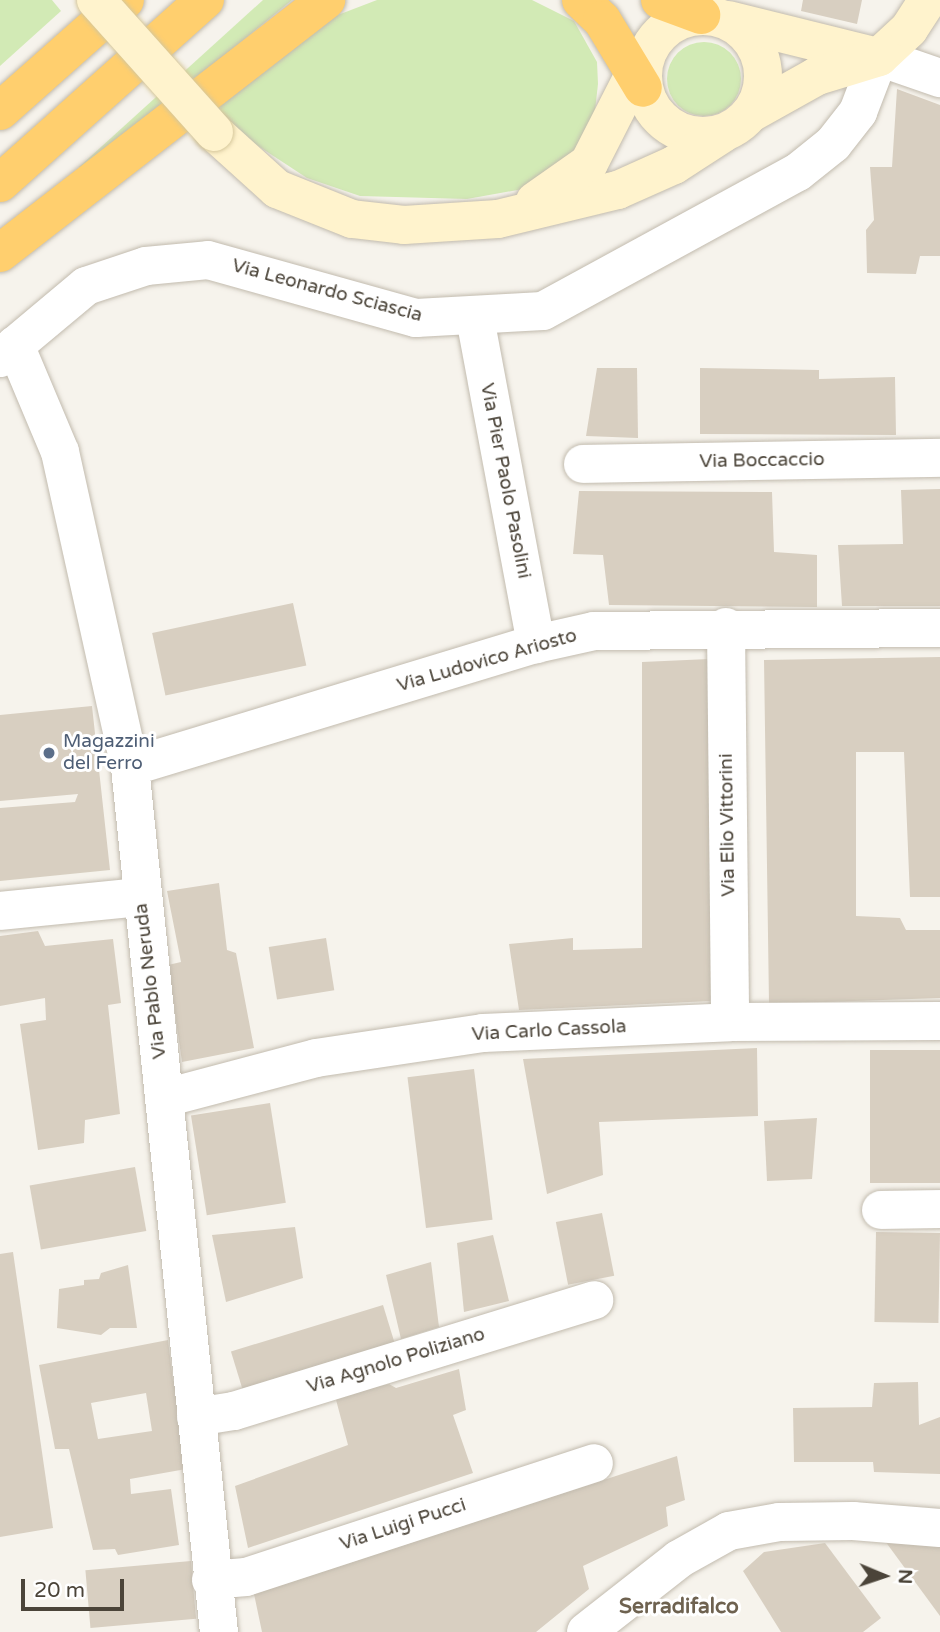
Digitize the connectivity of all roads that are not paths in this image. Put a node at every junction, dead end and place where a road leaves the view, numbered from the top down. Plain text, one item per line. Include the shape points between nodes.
1 (96, 0) edge
2 (125, 0) edge
3 (205, 0) edge
4 (326, 0) edge
5 (581, 0) edge
6 (660, 0) edge
7 (928, 0) edge
8 (711, 17) junction
9 (878, 57) junction
10 (642, 69) junction
11 (940, 78) edge
12 (0, 111) edge
13 (736, 123) junction
14 (0, 183) edge
15 (498, 219) junction
16 (0, 253) edge
17 (475, 318) junction
18 (7, 351) edge
19 (940, 458) edge
20 (583, 464) dead end
21 (726, 627) junction
22 (940, 628) edge
23 (536, 644) junction
24 (130, 767) junction
25 (141, 897) junction
26 (0, 911) edge
27 (940, 1021) edge
28 (730, 1022) junction
29 (165, 1098) junction
30 (940, 1209) edge
31 (880, 1210) dead end
32 (594, 1300) dead end
33 (196, 1417) junction
34 (594, 1463) dead end
35 (940, 1528) edge
36 (211, 1580) junction
37 (219, 1632) edge
38 (586, 1632) edge

1 - 15 main road, bridge via 214,132 277,189 352,219 427,225
2 - 12 highway
3 - 14 highway
4 - 16 highway
5 - 10 highway
6 - 8 highway
7 - 9 main road via 909,29
8 - 9 main road
8 - 10 main road via 670,24
8 - 13 main road via 752,41 761,58 763,77
9 - 11 street
9 - 13 main road via 817,76
9 - 17 street, Via Leonardo Sciascia via 858,112 833,144 798,172 542,311
10 - 13 main road via 665,124 684,134
10 - 15 main road via 589,163 568,182
13 - 15 main road via 674,165 618,190
17 - 18 street, Via Leonardo Sciascia via 416,318 208,260 146,266 86,286
17 - 23 street, Via Pier Paolo Pasolini
18 - 24 street, Via Pablo Neruda via 60,452
19 - 20 street, Via Boccaccio
21 - 22 street, Via Ludovico Ariosto
21 - 23 street, Via Ludovico Ariosto via 594,631
21 - 28 street, Via Elio Vittorini
23 - 24 street, Via Ludovico Ariosto
24 - 25 street, Via Pablo Neruda
25 - 26 street
25 - 29 street, Via Pablo Neruda
27 - 28 street, Via Carlo Cassola
28 - 29 street, Via Carlo Cassola via 483,1033 316,1058
29 - 33 street, Via Pablo Neruda
30 - 31 street
32 - 33 street, Via Agnolo Poliziano via 234,1411
33 - 36 street, Via Pablo Neruda
34 - 36 street, Via Luigi Pucci via 246,1577
35 - 38 street via 853,1521 779,1522 729,1531 679,1559
36 - 37 street, Via Pablo Neruda

